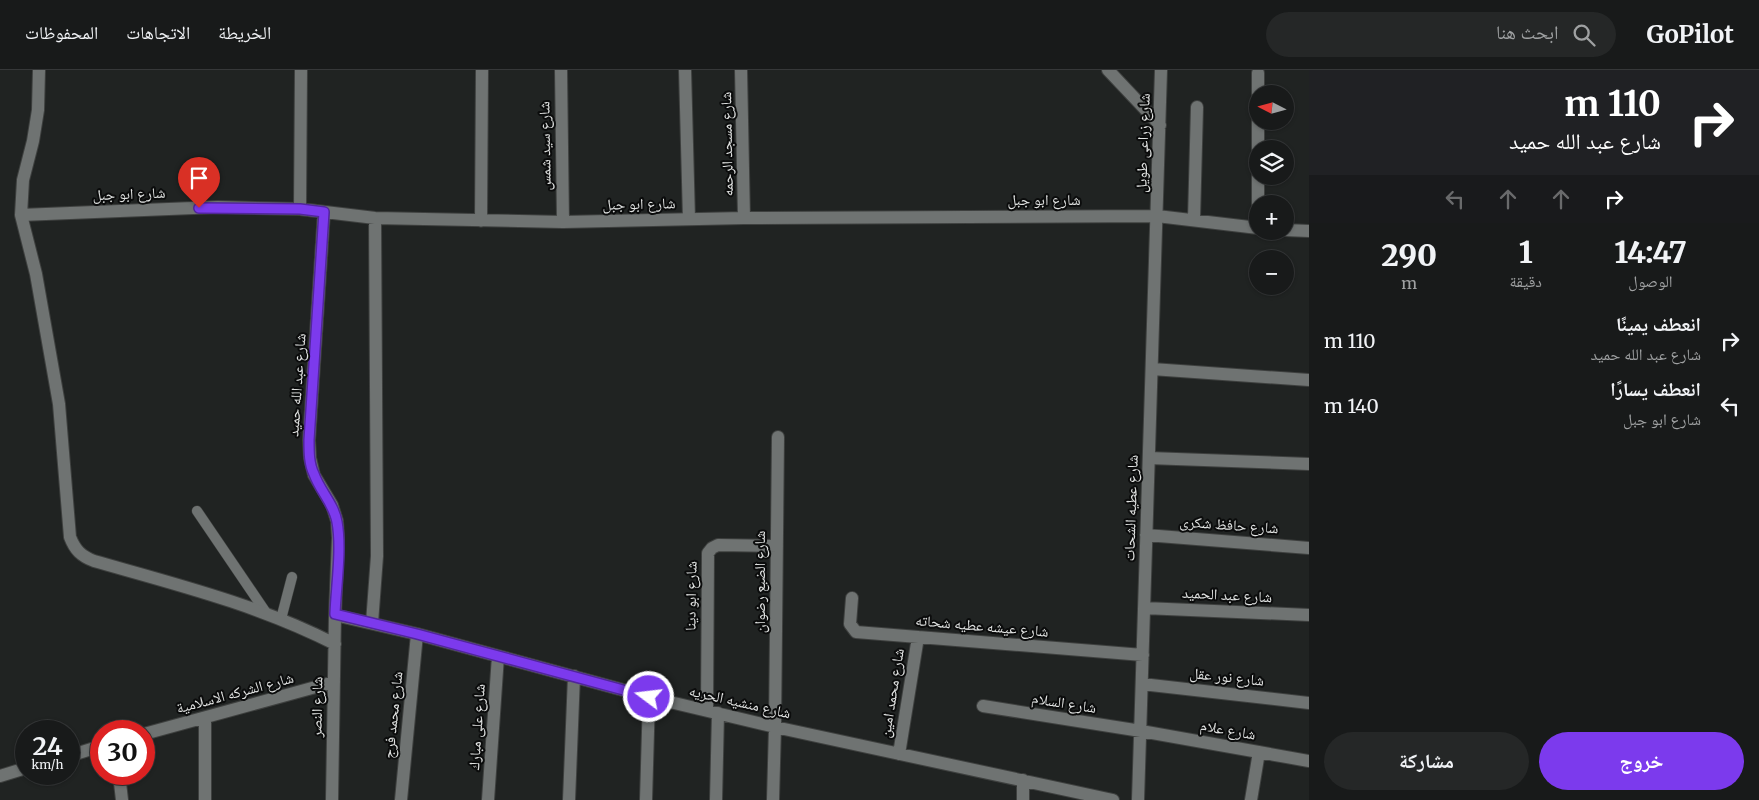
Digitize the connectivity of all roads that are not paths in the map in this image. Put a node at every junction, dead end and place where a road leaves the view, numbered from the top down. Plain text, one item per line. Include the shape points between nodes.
1 (39, 70) edge
2 (301, 70) edge
3 (482, 70) edge
4 (561, 70) edge
5 (685, 70) edge
6 (741, 70) edge
7 (1108, 70) edge
8 (1161, 70) edge
9 (1258, 73) dead end
10 (1258, 85) edge
11 (1197, 108) dead end
12 (1160, 125) junction
13 (300, 209) junction
14 (324, 212) junction
15 (21, 215) junction
16 (1157, 216) junction
17 (375, 218) junction
18 (744, 218) junction
19 (689, 219) junction
20 (1194, 219) junction
21 (481, 221) junction
22 (563, 222) junction
23 (1249, 227) edge
24 (1294, 231) edge
25 (1309, 232) edge
26 (1152, 369) junction
27 (1309, 380) edge
28 (778, 437) dead end
29 (1149, 458) junction
30 (1309, 464) edge
31 (197, 511) dead end
32 (1146, 535) junction
33 (777, 546) junction
34 (1309, 548) edge
35 (292, 577) dead end
36 (852, 598) dead end
37 (1144, 608) junction
38 (267, 614) junction
39 (335, 614) junction
40 (1309, 615) edge
41 (281, 619) junction
42 (372, 623) junction
43 (417, 634) junction
44 (918, 637) junction
45 (335, 644) junction
46 (1142, 655) junction
47 (498, 656) junction
48 (574, 676) junction
49 (334, 682) junction
50 (1142, 684) junction
51 (649, 697) junction
52 (1309, 703) edge
53 (983, 706) dead end
54 (712, 712) junction
55 (205, 719) junction
56 (775, 726) junction
57 (155, 731) edge
58 (1141, 731) junction
59 (1258, 752) junction
60 (899, 754) junction
61 (1309, 761) edge
62 (15, 771) edge
63 (0, 776) edge
64 (1023, 780) junction
65 (120, 785) edge
66 (1098, 798) edge
67 (122, 800) edge
68 (205, 800) edge
69 (332, 800) edge
70 (401, 800) edge
71 (488, 800) edge
72 (569, 800) edge
73 (646, 800) edge
74 (716, 800) edge
75 (773, 800) edge
76 (1023, 800) edge
77 (1113, 800) edge
78 (1138, 800) edge
79 (1251, 800) edge

1 - 15 street via 38,110 23,180
2 - 13 street
3 - 21 street
4 - 22 street, شارع سيد شمس
5 - 19 street
6 - 18 street, شارع مسجد الرحمه
7 - 12 street
8 - 12 street, شارع زراعى طويل
9 - 10 street
11 - 20 street
12 - 16 street, شارع زراعى طويل
13 - 14 street, شارع ابو جبل
13 - 15 street, شارع ابو جبل via 218,207
14 - 17 street, شارع ابو جبل
14 - 39 street, شارع عبد الله حميد via 309,440 314,475 332,505 337,521
15 - 38 street via 36,274 59,404 70,536 74,548 83,557 94,561
16 - 18 street, شارع ابو جبل
16 - 20 street, شارع ابو جبل
16 - 26 street, شارع عطيه الشحات
17 - 21 street, شارع ابو جبل
17 - 42 street via 378,556
18 - 19 street, شارع ابو جبل
19 - 22 street, شارع ابو جبل
20 - 23 street, شارع ابو جبل
21 - 22 street, شارع ابو جبل
24 - 25 street
26 - 27 street
26 - 29 street, شارع عطيه الشحات
28 - 33 street, شارع الضبع رضوان
29 - 30 street
29 - 32 street, شارع عطيه الشحات
31 - 38 lane
32 - 34 street, شارع حافظ شكرى
32 - 37 street, شارع عطيه الشحات
33 - 54 street, شارع ابو دينا via 718,545 708,553
33 - 56 street, شارع الضبع رضوان
35 - 41 lane
36 - 44 street, شارع عيشه عطيه شحاته via 850,624 856,632
37 - 40 street, شارع عبد الحميد
37 - 46 street, شارع عطيه الشحات
38 - 41 street
39 - 42 street, شارع منشيه الحريه
39 - 45 street, شارع النصر
41 - 45 street
42 - 43 street, شارع منشيه الحريه
43 - 47 street, شارع منشيه الحريه
43 - 70 street, شارع محمد فرج
44 - 46 street, شارع عيشه عطيه شحاته
44 - 60 street, شارع محمد امين
45 - 49 street, شارع النصر
46 - 50 street, شارع عطيه الشحات
47 - 48 street, شارع منشيه الحريه
47 - 71 street, شارع على مبارك
48 - 51 street, شارع منشيه الحريه
48 - 72 street
49 - 55 street, شارع الشركه الاسلامية
49 - 69 street, شارع النصر
50 - 52 street, شارع نور عقل
50 - 58 street, شارع عطيه الشحات
51 - 54 street, شارع منشيه الحريه
51 - 73 street
53 - 58 street, شارع السلام
54 - 56 street, شارع منشيه الحريه
54 - 74 street
55 - 57 street, شارع الشركه الاسلامية
55 - 68 street
56 - 60 street, شارع منشيه الحريه
56 - 75 street, شارع الضبع رضوان
58 - 59 street, شارع علام
58 - 78 street, شارع عطيه الشحات
59 - 61 street, شارع علام
59 - 79 street
60 - 64 street, شارع منشيه الحريه
62 - 63 street
64 - 66 street, شارع منشيه الحريه
64 - 76 street
65 - 67 street
66 - 77 street, شارع منشيه الحريه

